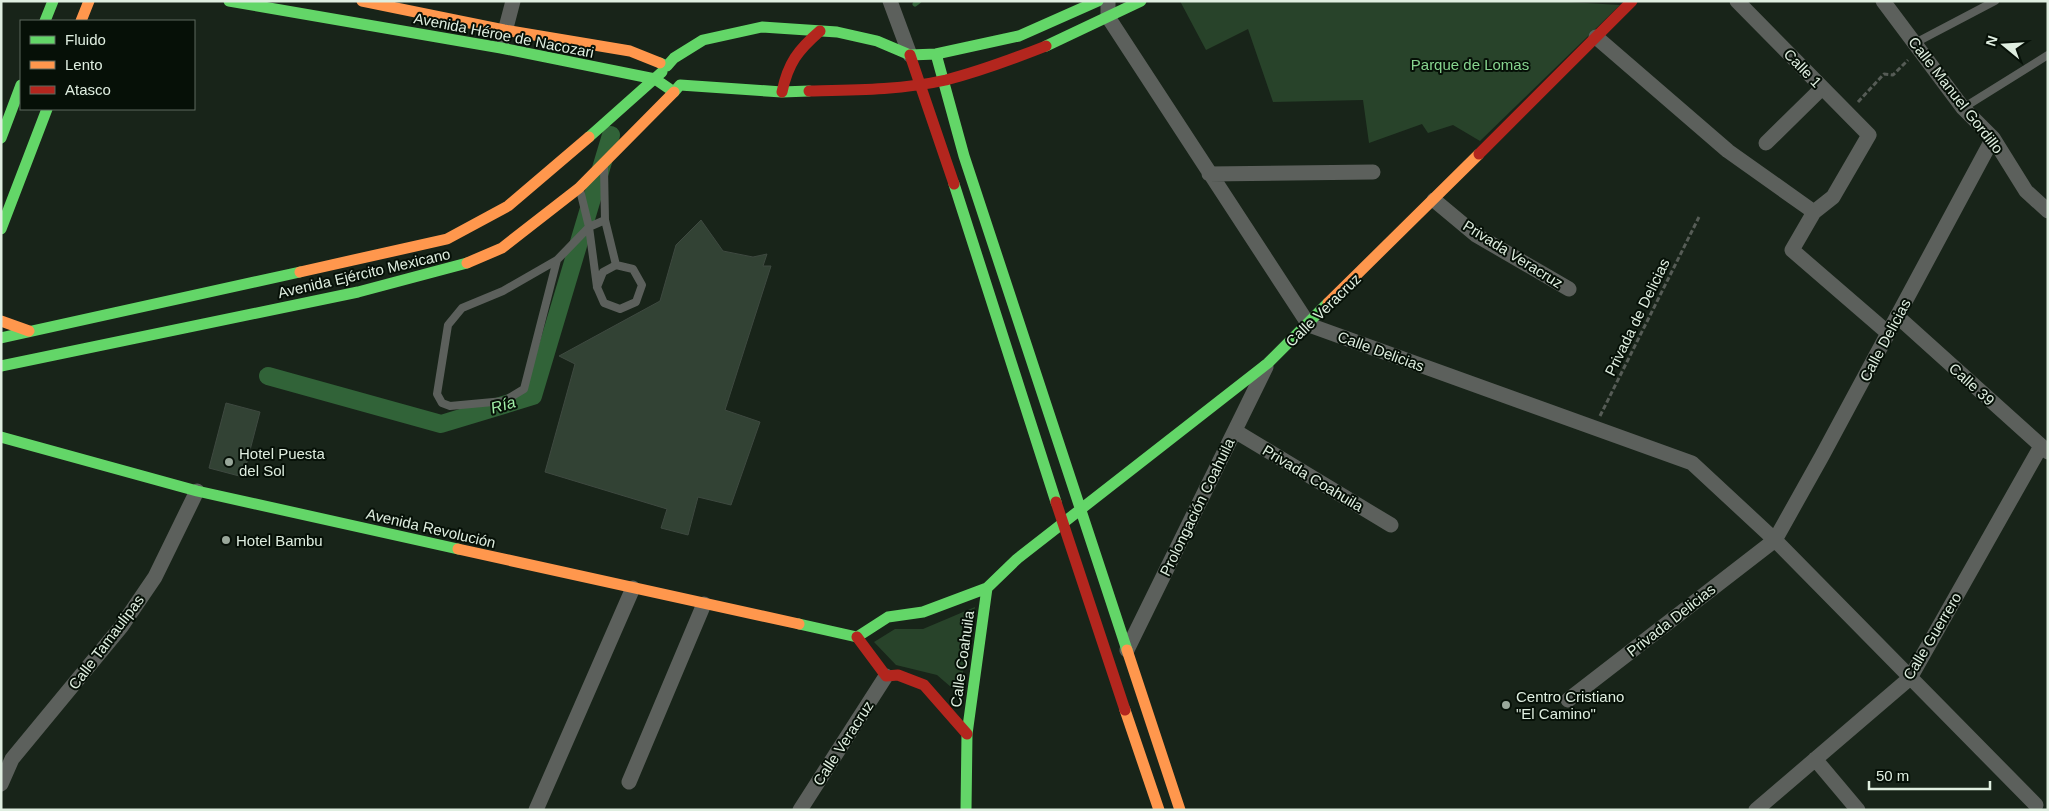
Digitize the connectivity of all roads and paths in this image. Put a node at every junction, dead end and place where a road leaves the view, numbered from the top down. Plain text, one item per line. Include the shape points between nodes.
1 (53, 1) edge
2 (89, 1) edge
3 (229, 1) edge
4 (362, 1) edge
5 (513, 1) edge
6 (890, 1) edge
7 (1098, 1) edge
8 (1108, 1) edge
9 (1141, 1) edge
10 (1632, 1) edge
11 (1737, 1) edge
12 (1883, 1) edge
13 (1995, 1) edge
14 (1108, 17) junction
15 (45, 20) edge
16 (81, 20) edge
17 (504, 30) junction
18 (820, 31) junction
19 (1596, 38) junction
20 (1917, 46) junction
21 (501, 48) junction
22 (936, 54) junction
23 (910, 55) junction
24 (2048, 55) edge
25 (667, 66) junction
26 (655, 79) junction
27 (944, 80) junction
28 (921, 82) junction
29 (20, 88) edge
30 (677, 88) junction
31 (1822, 88) junction
32 (782, 92) junction
33 (1963, 108) junction
34 (47, 110) edge
35 (1847, 114) junction
36 (1, 138) edge
37 (1993, 138) junction
38 (1766, 143) dead end
39 (604, 163) junction
40 (1373, 172) dead end
41 (1209, 174) junction
42 (579, 188) junction
43 (1434, 200) junction
44 (1814, 212) junction
45 (2048, 212) edge
46 (1699, 217) dead end
47 (605, 220) junction
48 (589, 227) junction
49 (1, 229) edge
50 (558, 260) junction
51 (616, 265) junction
52 (597, 287) junction
53 (1569, 289) dead end
54 (1897, 316) junction
55 (1, 321) edge
56 (1309, 325) junction
57 (29, 331) junction
58 (1888, 333) junction
59 (1, 338) edge
60 (1268, 364) junction
61 (1, 366) edge
62 (1595, 428) junction
63 (1234, 431) junction
64 (1, 437) edge
65 (2044, 449) edge
66 (196, 491) junction
67 (1081, 511) junction
68 (1063, 525) junction
69 (1391, 525) dead end
70 (1775, 540) junction
71 (633, 588) junction
72 (987, 588) junction
73 (704, 604) junction
74 (857, 637) junction
75 (1127, 650) junction
76 (886, 676) junction
77 (1910, 678) junction
78 (1568, 700) dead end
79 (967, 734) junction
80 (7, 755) edge
81 (1815, 759) junction
82 (630, 782) dead end
83 (1, 784) edge
84 (2039, 804) edge
85 (536, 810) edge
86 (800, 810) edge
87 (966, 810) edge
88 (1159, 810) edge
89 (1180, 810) edge
90 (1756, 810) edge
91 (1858, 810) edge

1 - 15 main road
2 - 16 main road
3 - 21 main road, Avenida Héroe de Nacozari
4 - 17 main road, Avenida Héroe de Nacozari
5 - 17 street
6 - 23 street
7 - 22 main road via 1019,36
8 - 14 street
9 - 14 main road
10 - 19 main road, Calle Veracruz
11 - 31 street, Calle 1
12 - 20 street, Calle Manuel Gordillo
13 - 20 lane
14 - 27 main road via 992,67
14 - 41 street
17 - 21 street
17 - 25 main road, Avenida Héroe de Nacozari via 630,51
18 - 23 main road via 877,41
18 - 25 main road via 762,28 703,40
18 - 32 main road via 800,48 786,71
19 - 43 main road, Calle Veracruz
19 - 44 street via 1728,151
20 - 33 street, Calle Manuel Gordillo
20 - 35 path via 1893,75 1884,74
21 - 26 main road, Avenida Héroe de Nacozari
22 - 23 main road
22 - 27 main road
23 - 28 main road
24 - 33 lane
25 - 26 main road
25 - 30 main road
26 - 30 main road, Avenida Héroe de Nacozari
26 - 57 main road, Avenida Ejército Mexicano via 508,206 447,239
27 - 28 main road
27 - 67 main road via 964,156
28 - 32 main road via 875,90
28 - 68 main road
29 - 36 main road
30 - 32 main road
30 - 39 main road, Avenida Ejército Mexicano
31 - 35 street, Calle 1
31 - 38 street
33 - 37 street, Calle Manuel Gordillo
34 - 49 main road
35 - 44 street, Calle 1 via 1869,135 1833,197
37 - 45 street, Calle Manuel Gordillo via 2026,191
37 - 54 street, Calle Delicias
39 - 42 main road, Avenida Ejército Mexicano
39 - 47 lane
40 - 41 street
41 - 56 street
42 - 48 lane
42 - 61 main road, Avenida Ejército Mexicano via 502,248 461,266 358,292
43 - 53 street, Privada Veracruz via 1476,235
43 - 56 main road, Calle Veracruz
44 - 58 street via 1792,250
46 - 62 path, Privada de Delicias
47 - 48 lane
47 - 51 lane
48 - 50 lane
48 - 52 lane
50 - 50 lane via 462,308 448,325 437,394 442,403 450,406 504,401 524,389
51 - 52 lane via 603,272
51 - 52 lane via 633,269 642,285 636,302 620,309 604,303
54 - 58 street, Calle Delicias
54 - 65 street, Calle 39
55 - 57 main road
56 - 60 main road, Calle Veracruz
56 - 62 street, Calle Delicias
57 - 59 main road, Avenida Ejército Mexicano
58 - 70 street, Calle Delicias
60 - 63 street, Prolongación Coahuila
60 - 67 main road, Calle Veracruz
62 - 70 street, Calle Delicias via 1692,462
63 - 69 street, Privada Coahuila
63 - 75 street, Prolongación Coahuila
64 - 66 main road, Avenida Revolución
65 - 77 street, Calle Guerrero
66 - 71 main road, Avenida Revolución
66 - 80 street, Calle Tamaulipas via 155,577 122,627
67 - 68 main road, Calle Veracruz
67 - 75 main road
68 - 72 main road, Calle Veracruz
68 - 88 main road
70 - 77 street, Calle Delicias
70 - 78 street, Privada Delicias
71 - 73 main road, Avenida Revolución
71 - 85 street
72 - 74 main road via 923,612 888,617
72 - 79 main road, Calle Coahuila
73 - 74 main road, Avenida Revolución
73 - 82 street
74 - 76 main road
75 - 89 main road
76 - 79 main road, Calle Coahuila via 898,675 924,685
76 - 86 street, Calle Veracruz
77 - 81 street, Calle Guerrero
77 - 84 street, Calle Delicias
79 - 87 main road, Calle Coahuila
80 - 83 street, Calle Tamaulipas
81 - 90 street, Calle Guerrero
81 - 91 street

